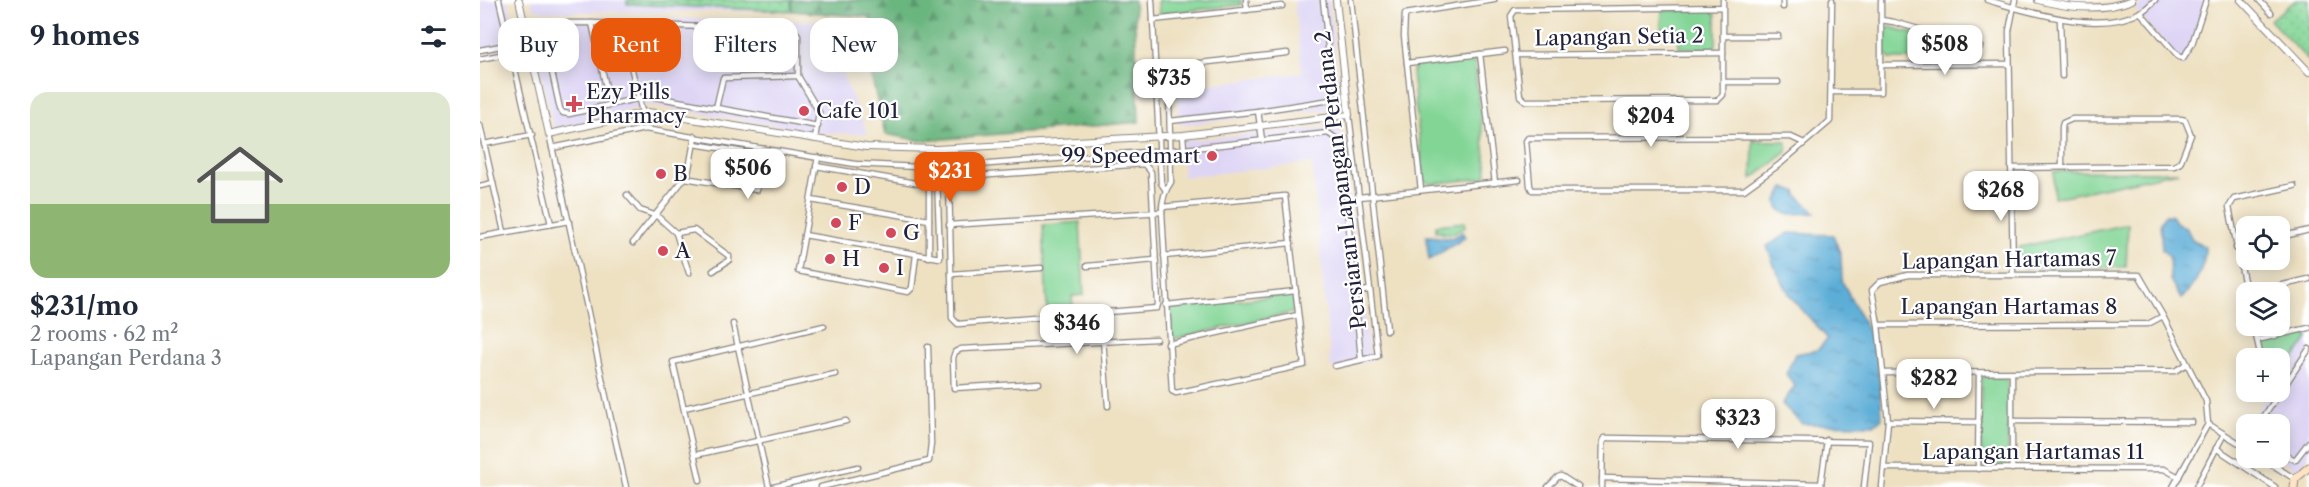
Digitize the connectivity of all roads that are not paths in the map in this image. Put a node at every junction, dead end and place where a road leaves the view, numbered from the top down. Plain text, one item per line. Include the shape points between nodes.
1 (499, 0) edge
2 (519, 0) edge
3 (1152, 0) edge
4 (1246, 0) edge
5 (1323, 0) edge
6 (1336, 0) edge
7 (1351, 0) edge
8 (1494, 0) edge
9 (1723, 0) edge
10 (1783, 0) edge
11 (1832, 0) edge
12 (1881, 0) edge
13 (1987, 0) edge
14 (2015, 0) edge
15 (2038, 0) edge
16 (2132, 0) edge
17 (2155, 0) edge
18 (2206, 0) edge
19 (2241, 0) edge
20 (2259, 0) edge
21 (2070, 3) edge
22 (1282, 6) dead end
23 (1723, 7) junction
24 (1783, 7) dead end
25 (2013, 7) junction
26 (1247, 9) junction
27 (2140, 12) junction
28 (2271, 13) dead end
29 (504, 18) edge
30 (523, 18) edge
31 (1153, 20) junction
32 (1881, 20) junction
33 (2060, 20) junction
34 (681, 26) edge
35 (1723, 36) junction
36 (1778, 36) dead end
37 (498, 46) edge
38 (1980, 47) dead end
39 (480, 49) edge
40 (1505, 51) dead end
41 (1723, 52) junction
42 (1287, 53) dead end
43 (1480, 54) junction
44 (498, 55) edge
45 (1515, 55) junction
46 (480, 59) edge
47 (1407, 63) junction
48 (2009, 64) junction
49 (1881, 65) junction
50 (1156, 68) junction
51 (518, 72) edge
52 (535, 72) edge
53 (552, 72) edge
54 (603, 72) edge
55 (633, 72) edge
56 (2309, 72) edge
57 (798, 76) junction
58 (2062, 76) dead end
59 (1723, 82) junction
60 (1778, 82) dead end
61 (1156, 85) junction
62 (1831, 92) junction
63 (639, 99) junction
64 (610, 105) junction
65 (716, 108) junction
66 (1258, 111) junction
67 (642, 112) junction
68 (1349, 116) junction
69 (1170, 121) junction
70 (480, 125) edge
71 (818, 126) junction
72 (1260, 126) junction
73 (549, 134) junction
74 (532, 135) junction
75 (1171, 135) junction
76 (1183, 135) junction
77 (695, 136) junction
78 (1160, 136) junction
79 (815, 139) junction
80 (1262, 140) junction
81 (1804, 143) junction
82 (484, 144) junction
83 (694, 144) junction
84 (552, 148) junction
85 (1184, 148) junction
86 (936, 149) junction
87 (1171, 150) junction
88 (1160, 151) junction
89 (764, 152) junction
90 (818, 157) junction
91 (816, 166) junction
92 (2062, 167) junction
93 (938, 168) junction
94 (2011, 168) junction
95 (685, 178) junction
96 (1519, 180) dead end
97 (493, 183) junction
98 (1495, 183) junction
99 (480, 186) edge
100 (2294, 186) dead end
101 (1165, 189) junction
102 (1421, 190) junction
103 (627, 195) dead end
104 (1373, 195) junction
105 (1359, 197) junction
106 (811, 200) junction
107 (1162, 209) junction
108 (1153, 212) junction
109 (657, 216) junction
110 (929, 220) junction
111 (569, 221) junction
112 (1362, 221) junction
113 (1348, 223) junction
114 (551, 224) junction
115 (949, 225) junction
116 (2309, 230) edge
117 (504, 232) junction
118 (676, 233) junction
119 (2290, 235) edge
120 (804, 236) junction
121 (480, 237) edge
122 (633, 243) dead end
123 (1291, 243) junction
124 (2236, 248) edge
125 (916, 255) junction
126 (1164, 256) junction
127 (929, 257) junction
128 (1155, 260) junction
129 (1087, 266) dead end
130 (1041, 268) dead end
131 (713, 271) dead end
132 (689, 273) dead end
133 (951, 274) junction
134 (2013, 275) junction
135 (2309, 279) edge
136 (2290, 283) edge
137 (1370, 290) junction
138 (1296, 291) junction
139 (1355, 292) junction
140 (1873, 300) joint
141 (1166, 305) junction
142 (1101, 313) junction
143 (1298, 315) junction
144 (2163, 316) junction
145 (733, 324) dead end
146 (1878, 325) junction
147 (824, 326) dead end
148 (2309, 328) edge
149 (1387, 330) dead end
150 (2256, 336) edge
151 (1156, 339) dead end
152 (2257, 340) junction
153 (1104, 343) junction
154 (1168, 344) junction
155 (738, 346) junction
156 (928, 347) dead end
157 (2259, 348) edge
158 (2309, 349) edge
159 (1361, 360) junction
160 (2187, 364) junction
161 (1335, 366) dead end
162 (1884, 373) junction
163 (1979, 373) junction
164 (835, 374) dead end
165 (2012, 374) junction
166 (2290, 377) edge
167 (1039, 384) dead end
168 (748, 393) junction
169 (1108, 406) dead end
170 (684, 408) junction
171 (846, 421) dead end
172 (1888, 421) junction
173 (1979, 422) junction
174 (2013, 422) junction
175 (2192, 422) dead end
176 (2208, 424) junction
177 (2224, 434) junction
178 (1827, 440) junction
179 (2236, 440) edge
180 (759, 442) junction
181 (2309, 442) edge
182 (2217, 448) junction
183 (695, 455) junction
184 (2290, 457) edge
185 (858, 467) dead end
186 (2309, 467) edge
187 (1884, 468) junction
188 (2275, 468) edge
189 (1978, 469) junction
190 (2012, 469) junction
191 (2179, 477) junction
192 (1602, 478) junction
193 (2309, 478) edge
194 (700, 480) dead end
195 (2294, 483) edge
196 (1707, 484) edge
197 (1758, 485) edge
198 (1821, 486) edge
199 (626, 487) edge
200 (771, 487) edge
201 (821, 487) edge
202 (1548, 487) edge
203 (1578, 487) edge
204 (1602, 487) edge
205 (1864, 487) edge
206 (1882, 487) edge
207 (2173, 487) edge
208 (2196, 487) edge
209 (2275, 487) edge

1 - 29 street
2 - 30 street
3 - 31 street
4 - 26 street
5 - 66 street via 1331,100
6 - 68 street, Persiaran Lapangan Perdana 2
7 - 104 street
8 - 47 street via 1406,12
9 - 23 street
10 - 24 street
11 - 62 street
12 - 32 street
13 - 25 street
14 - 25 street
15 - 21 street
16 - 21 street via 2112,6
17 - 27 street
18 - 27 street via 2192,44 2183,58
19 - 56 street
20 - 28 street
22 - 26 street
23 - 35 street
23 - 45 street via 1518,9 1511,14
25 - 33 street
25 - 48 street
26 - 31 street
27 - 33 street via 2115,20
31 - 50 street
32 - 38 street
32 - 49 street
33 - 58 street
34 - 57 street via 790,29 798,35
35 - 36 street
35 - 41 street
37 - 39 street
40 - 43 street
41 - 45 street, Lapangan Setia 2
41 - 59 street
42 - 50 street
43 - 47 street
43 - 98 street
44 - 46 street
45 - 59 street via 1521,98 1526,100 1718,100 1723,95
47 - 102 street
48 - 49 street
48 - 94 street
49 - 62 street via 1881,92
50 - 61 street
51 - 74 street
52 - 73 street
53 - 64 street via 563,113
54 - 64 street
55 - 63 street
57 - 65 street via 723,78
57 - 71 street via 818,110
59 - 60 street
61 - 69 street via 1169,96
61 - 78 street
62 - 81 street via 1830,121
63 - 64 street
63 - 65 street via 649,96
63 - 67 street
65 - 71 street
66 - 69 street
66 - 72 street
67 - 73 street
67 - 79 street
68 - 72 street
68 - 105 street, Persiaran Lapangan Perdana 2
69 - 75 street
70 - 82 street
71 - 79 street
72 - 76 street
72 - 80 street
73 - 84 street
74 - 82 street
74 - 114 street
75 - 76 street
75 - 78 street
75 - 87 street
76 - 85 street
77 - 83 street
77 - 84 street via 645,129
77 - 89 street
78 - 86 street
78 - 88 street
79 - 86 street via 866,147
80 - 85 street
80 - 113 street via 1328,133 1341,142
81 - 81 street via 1744,190 1532,190 1526,141 1791,137
82 - 97 street
83 - 89 street
83 - 95 street
84 - 111 street
85 - 87 street
86 - 93 street
87 - 88 street
87 - 101 street via 1171,182
88 - 93 street
88 - 101 street via 1161,183
89 - 90 street
89 - 95 street via 757,190
90 - 91 street
90 - 93 street via 855,164
91 - 106 street
91 - 110 street via 927,185
92 - 92 street via 2174,166 2180,163 2191,135 2186,120 2181,119 2072,119 2063,123
92 - 94 street
93 - 127 street via 940,258
94 - 134 street
95 - 109 street
96 - 98 street
97 - 99 street
97 - 117 street
98 - 102 street
100 - 124 street via 2234,199 2229,207
101 - 107 street
102 - 104 street
103 - 109 street via 640,210
104 - 105 street
104 - 149 street
105 - 112 street, Persiaran Lapangan Perdana 2
106 - 110 street
106 - 120 street
107 - 108 street
107 - 123 street via 1285,196
107 - 126 street
108 - 115 street
108 - 115 street via 1151,172 1144,164 949,178
108 - 128 street
109 - 118 street
109 - 122 street
110 - 127 street
111 - 114 street
111 - 199 street
112 - 113 street
112 - 137 street, Persiaran Lapangan Perdana 2
113 - 139 street
114 - 117 street
115 - 133 street
116 - 119 street
117 - 121 street
118 - 131 street via 694,231 729,256
118 - 132 street
120 - 125 street
120 - 125 street via 799,272 907,292 912,288
123 - 126 street
123 - 138 street
125 - 127 street
126 - 141 street
128 - 129 street
128 - 142 street via 1157,308
130 - 133 street
133 - 142 street via 952,318 958,324
134 - 140 street, Lapangan Hartamas 7 via 1908,275 1874,285
134 - 144 street, Lapangan Hartamas 7 via 2139,275
135 - 136 street
137 - 139 street
137 - 159 street, Persiaran Lapangan Perdana 2 via 1378,356
138 - 141 street
138 - 143 street
139 - 159 street
140 - 146 street, Lapangan Hartamas 8
141 - 154 street
142 - 153 street
143 - 154 street
143 - 154 street via 1304,365 1175,393
144 - 146 street, Lapangan Hartamas 8 via 2148,324
144 - 160 street, Lapangan Hartamas 7
145 - 155 street
146 - 162 street
147 - 155 street
148 - 152 street
150 - 152 street
151 - 153 street
152 - 157 street
153 - 167 street via 955,352 954,388
153 - 169 street
155 - 168 street
155 - 170 street via 674,362
156 - 201 street via 928,461
158 - 166 street
159 - 161 street
160 - 165 street via 2175,371
160 - 176 street, Lapangan Hartamas 7 via 2206,401
162 - 163 street
162 - 172 street
163 - 165 street
163 - 173 street
164 - 168 street
165 - 174 street
168 - 170 street
168 - 180 street
170 - 183 street
171 - 180 street
172 - 173 street
172 - 187 street
173 - 189 street
174 - 175 street
174 - 190 street
176 - 177 street
176 - 191 street
177 - 179 street
177 - 182 street
178 - 192 street via 1605,438
178 - 198 street
178 - 205 street via 1869,442
180 - 183 street
180 - 200 street
181 - 184 street via 2295,460
182 - 208 street
182 - 209 street
183 - 194 street
185 - 200 street
186 - 195 main road
187 - 189 street, Lapangan Hartamas 11
187 - 206 street
188 - 195 street
189 - 190 street, Lapangan Hartamas 11
190 - 191 street, Lapangan Hartamas 11 via 2164,470
191 - 207 street
192 - 196 street
192 - 204 street
193 - 195 main road via 2304,476
196 - 197 street
197 - 198 street
202 - 203 street via 1562,476

